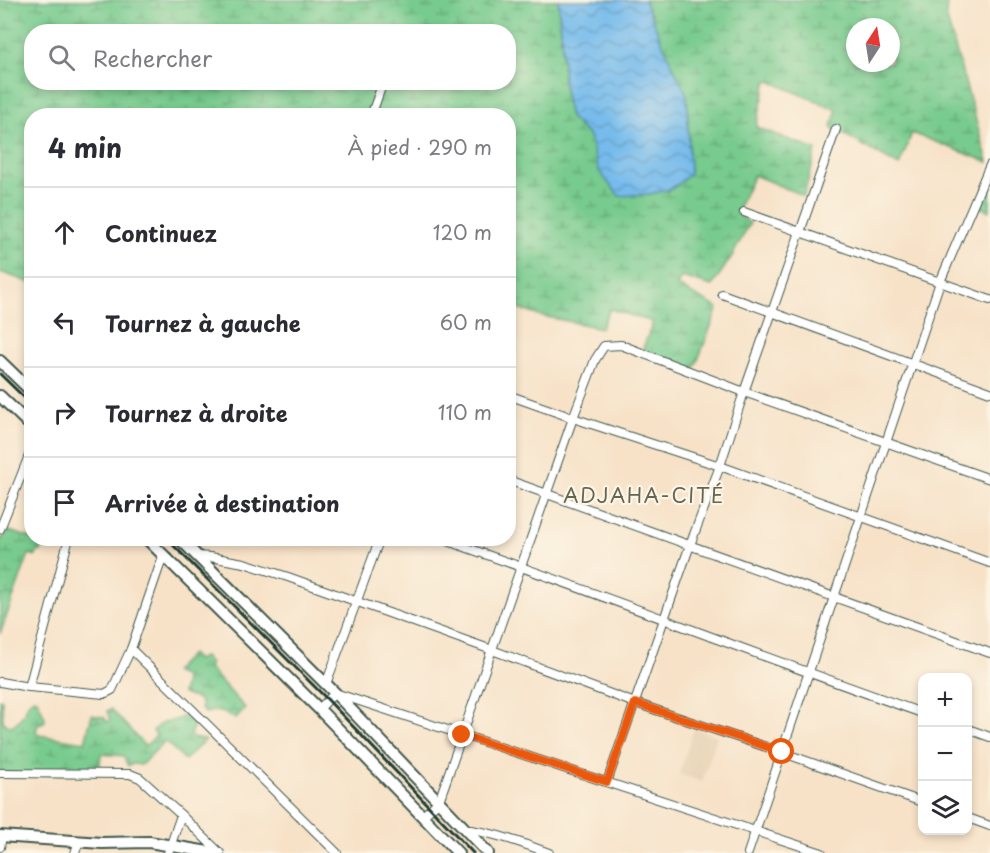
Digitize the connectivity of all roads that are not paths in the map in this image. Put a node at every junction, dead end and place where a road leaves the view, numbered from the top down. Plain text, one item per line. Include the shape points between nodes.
1 (380, 90) edge
2 (374, 108) edge
3 (836, 129) dead end
4 (990, 165) edge
5 (744, 212) dead end
6 (800, 232) junction
7 (940, 282) junction
8 (722, 294) dead end
9 (990, 300) edge
10 (772, 312) junction
11 (0, 361) edge
12 (912, 364) junction
13 (24, 384) edge
14 (744, 392) junction
15 (990, 392) edge
16 (0, 396) edge
17 (516, 398) edge
18 (573, 418) junction
19 (24, 420) edge
20 (886, 442) junction
21 (720, 466) junction
22 (24, 468) edge
23 (990, 479) edge
24 (516, 483) edge
25 (547, 494) junction
26 (862, 516) junction
27 (0, 530) edge
28 (690, 545) junction
29 (67, 546) edge
30 (154, 546) edge
31 (187, 546) edge
32 (378, 546) edge
33 (462, 546) edge
34 (163, 556) junction
35 (197, 556) junction
36 (990, 563) edge
37 (521, 567) junction
38 (834, 597) junction
39 (357, 603) junction
40 (664, 619) junction
41 (131, 649) junction
42 (492, 650) junction
43 (990, 653) edge
44 (808, 673) junction
45 (0, 682) edge
46 (326, 684) junction
47 (29, 687) junction
48 (335, 693) junction
49 (635, 703) junction
50 (319, 709) junction
51 (918, 712) edge
52 (972, 730) edge
53 (462, 735) junction
54 (990, 737) edge
55 (782, 752) junction
56 (0, 773) edge
57 (607, 782) junction
58 (439, 801) junction
59 (918, 801) edge
60 (181, 814) junction
61 (423, 816) junction
62 (972, 819) edge
63 (990, 826) edge
64 (465, 829) junction
65 (755, 831) junction
66 (1, 840) edge
67 (79, 841) junction
68 (169, 849) edge
69 (75, 853) edge
70 (214, 853) edge
71 (220, 853) edge
72 (337, 853) edge
73 (458, 853) edge
74 (488, 853) edge
75 (549, 853) edge
76 (747, 853) edge
77 (822, 853) edge

1 - 2 street
3 - 6 street
4 - 7 street
5 - 6 street
6 - 7 street
6 - 10 street
7 - 9 street
7 - 12 street
8 - 10 street
10 - 12 street
10 - 14 street
11 - 13 main road
12 - 15 street
12 - 20 street
14 - 18 street via 621,345 604,346
14 - 20 street
14 - 21 street
16 - 19 main road
17 - 18 street
18 - 21 street
18 - 25 street
20 - 23 street
20 - 26 street
21 - 26 street
21 - 28 street
22 - 27 street
24 - 25 street
25 - 28 street
25 - 37 street
26 - 36 street
26 - 38 street
28 - 38 street
28 - 40 street
29 - 47 street
30 - 34 main road
31 - 35 main road
32 - 39 street
33 - 37 street
34 - 41 street
34 - 50 main road
35 - 39 street via 244,563
35 - 46 main road
37 - 40 street
37 - 42 street
38 - 43 street
38 - 44 street
39 - 42 street
39 - 46 street
40 - 44 street
40 - 49 street
41 - 47 street via 112,690 104,694
41 - 72 street
42 - 49 street
42 - 53 street
44 - 51 street
44 - 55 street
45 - 47 street
46 - 48 main road
48 - 50 street
48 - 53 street
48 - 58 main road
49 - 55 street
49 - 57 street
50 - 61 main road
52 - 54 street
53 - 57 street
53 - 58 street
55 - 59 street
55 - 65 street
56 - 60 street via 130,774 140,778
57 - 65 street
58 - 61 street
58 - 64 main road
60 - 68 street
60 - 71 street
61 - 73 main road
62 - 63 street
64 - 74 main road
64 - 75 street via 507,837
65 - 76 street
65 - 77 street
66 - 67 main road
67 - 68 main road via 149,842
67 - 69 street
68 - 70 main road

